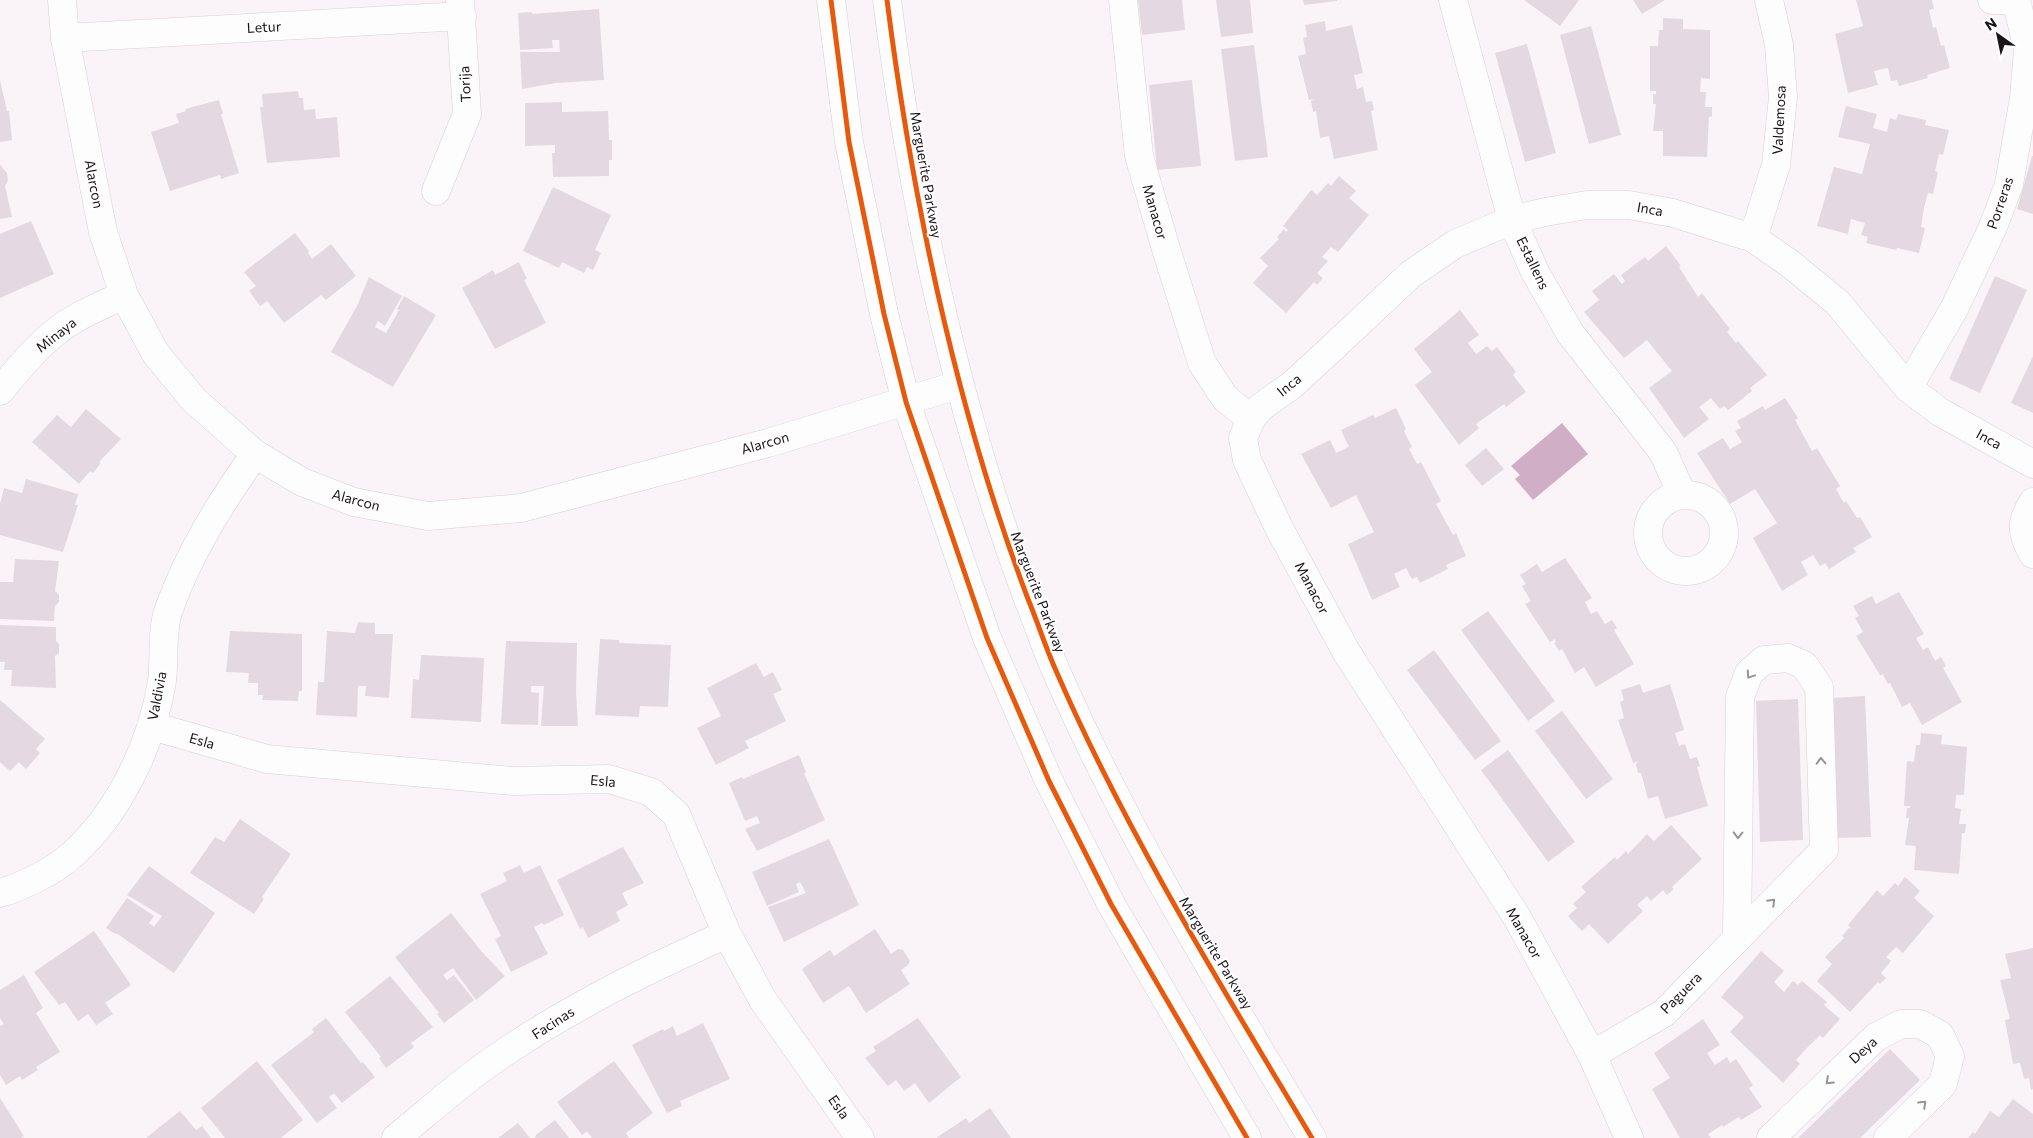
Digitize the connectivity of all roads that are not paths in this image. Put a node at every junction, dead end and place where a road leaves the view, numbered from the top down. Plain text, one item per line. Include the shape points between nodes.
1 (62, 0) edge
2 (831, 0) edge
3 (887, 0) edge
4 (1123, 0) edge
5 (1452, 0) edge
6 (1769, 0) edge
7 (1992, 0) edge
8 (2011, 0) edge
9 (2016, 0) edge
10 (461, 8) edge
11 (65, 38) junction
12 (436, 191) dead end
13 (1512, 220) junction
14 (1753, 238) junction
15 (124, 295) junction
16 (958, 385) junction
17 (1908, 388) junction
18 (0, 391) edge
19 (906, 402) junction
20 (1251, 419) junction
21 (255, 454) junction
22 (2033, 464) edge
23 (1682, 494) dead end
24 (2033, 502) edge
25 (2033, 554) edge
26 (152, 726) junction
27 (0, 894) edge
28 (728, 934) junction
29 (1737, 936) junction
30 (1592, 1055) junction
31 (396, 1138) edge
32 (860, 1138) edge
33 (1247, 1138) edge
34 (1312, 1138) edge
35 (1629, 1138) edge
36 (1771, 1138) edge
37 (1888, 1138) edge

1 - 11 street, Alarcon
2 - 19 street via 849,142 884,314
3 - 16 street, Marguerite Parkway via 932,280
4 - 20 street, Manacor via 1139,156 1166,249 1202,363 1225,398
5 - 13 street, Estallens
6 - 14 street, Valdemosa via 1779,45 1783,97 1776,164
7 - 8 street
9 - 17 street, Porreras via 2028,49 2024,98 2009,184 1993,227 1954,309
10 - 11 street, Letur
10 - 12 street, Torija via 467,114
11 - 15 street, Alarcon via 103,232
13 - 14 street, Inca via 1587,206 1629,205 1673,213
13 - 20 street, Inca via 1455,244 1411,274
13 - 23 street, Estallens via 1570,333 1663,452
14 - 17 street, Inca via 1837,302
15 - 18 street, Minaya via 53,334
15 - 21 street, Alarcon via 156,354 194,400
16 - 19 street, Alarcon
16 - 34 street, Marguerite Parkway via 998,520 1057,673 1173,904
17 - 22 street, Inca via 1940,412
19 - 21 street, Alarcon via 768,443 512,509 428,516 354,502 302,482
19 - 33 street via 987,638 1049,781 1111,904
20 - 30 street, Manacor via 1243,438 1247,460 1288,545 1347,653 1518,919
21 - 26 street, Valdivia via 200,540 168,611 162,681
24 - 25 street via 2025,514 2023,532
26 - 27 street, Valdivia via 133,770 105,818 72,855 22,887
26 - 28 street, Esla via 267,759 513,781 609,779 651,792 676,814
28 - 31 street, Facinas via 657,965 577,1007 478,1071
28 - 32 street, Esla via 763,1000
29 -> 29 street, Paguera via 1824,850 1819,687 1804,665 1788,658 1764,660 1749,673 1740,697
29 - 30 street, Paguera via 1664,1013
30 - 35 street, Manacor
37 -> 36 street, Deya via 1943,1084 1950,1056 1940,1035 1920,1024 1901,1024 1876,1037

